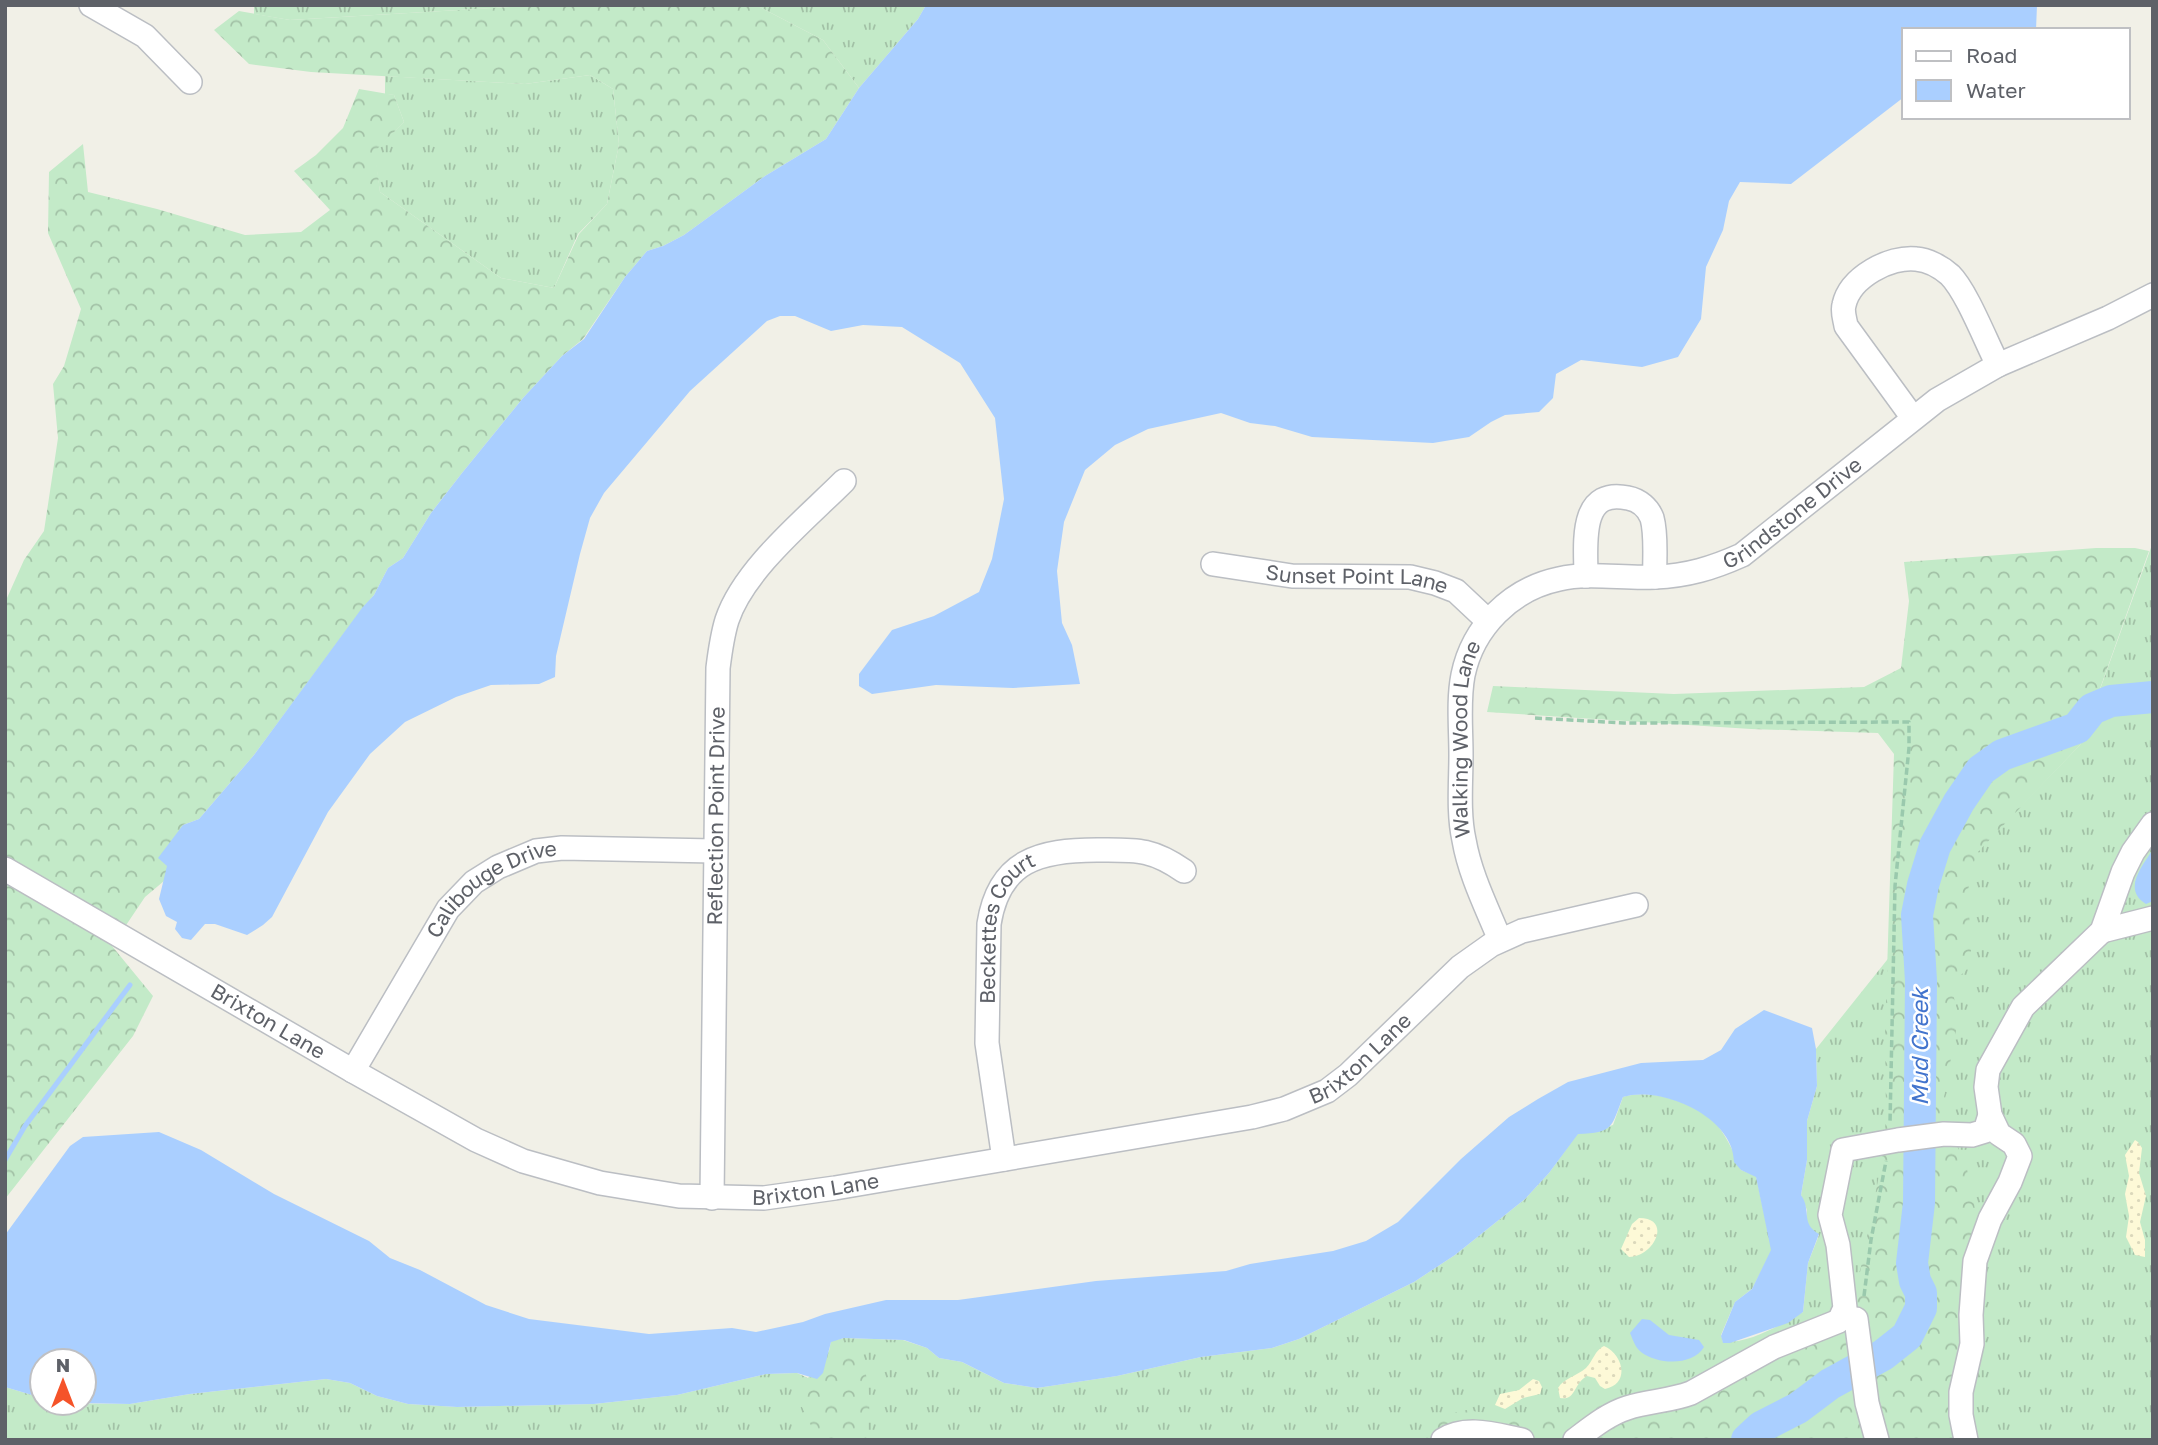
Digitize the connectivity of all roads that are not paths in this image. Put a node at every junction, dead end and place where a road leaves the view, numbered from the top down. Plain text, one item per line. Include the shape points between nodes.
1 (91, 5) edge
2 (190, 82) dead end
3 (2153, 295) edge
4 (1997, 365) junction
5 (1913, 418) junction
6 (844, 481) dead end
7 (1213, 564) dead end
8 (1586, 576) junction
9 (1655, 577) junction
10 (1488, 621) junction
11 (2153, 824) edge
12 (714, 851) junction
13 (5, 869) edge
14 (1184, 871) dead end
15 (1636, 905) dead end
16 (2110, 909) junction
17 (2142, 921) edge
18 (2102, 931) junction
19 (1500, 940) junction
20 (353, 1071) junction
21 (1991, 1127) junction
22 (1004, 1159) junction
23 (712, 1198) junction
24 (1856, 1319) road end
25 (1443, 1440) edge
26 (1522, 1440) edge
27 (1575, 1440) edge
28 (1877, 1440) edge
29 (1966, 1440) edge

1 - 2 street via 145,36
3 - 4 street, Grindstone Drive
4 - 5 street, Grindstone Drive
4 - 5 street via 1959,286 1940,268 1916,259 1885,264 1870,273 1844,303 1846,326
5 - 9 street, Grindstone Drive via 1742,555 1691,574
6 - 12 street, Reflection Point Drive via 761,566 727,619 718,668
7 - 10 street, Sunset Point Lane via 1292,576 1410,577 1457,592
8 - 9 street, Grindstone Drive
8 - 9 street via 1587,520 1592,509 1601,501 1624,497 1641,503 1651,517
8 - 10 street, Grindstone Drive via 1531,589
10 - 19 street, Walking Wood Lane via 1463,676 1461,808 1472,870
11 - 16 street via 2133,852
12 - 20 street, Calibouge Drive via 562,848 536,851 498,867 474,882 448,909
12 - 23 street, Reflection Point Drive
13 - 20 street, Brixton Lane
14 - 22 street, Beckettes Court via 1153,852 1062,850 1020,866 1001,888 989,924 987,1043
15 - 19 street, Brixton Lane
16 - 17 street via 2115,921
16 - 18 street
17 - 18 street
18 - 21 street via 2023,1007 1988,1070
19 - 22 street, Brixton Lane via 1460,967 1348,1075 1309,1100 1252,1117
20 - 23 street, Brixton Lane via 523,1161 640,1191
21 - 27 street via 1966,1135 1848,1148 1841,1154 1830,1215 1845,1308 1839,1321 1774,1347 1691,1393 1626,1408
21 - 29 street via 2014,1144 2020,1156 1990,1219 1974,1267 1972,1344 1961,1392
22 - 23 street, Brixton Lane via 764,1198
24 - 28 street via 1867,1403
25 - 26 street via 1468,1431

